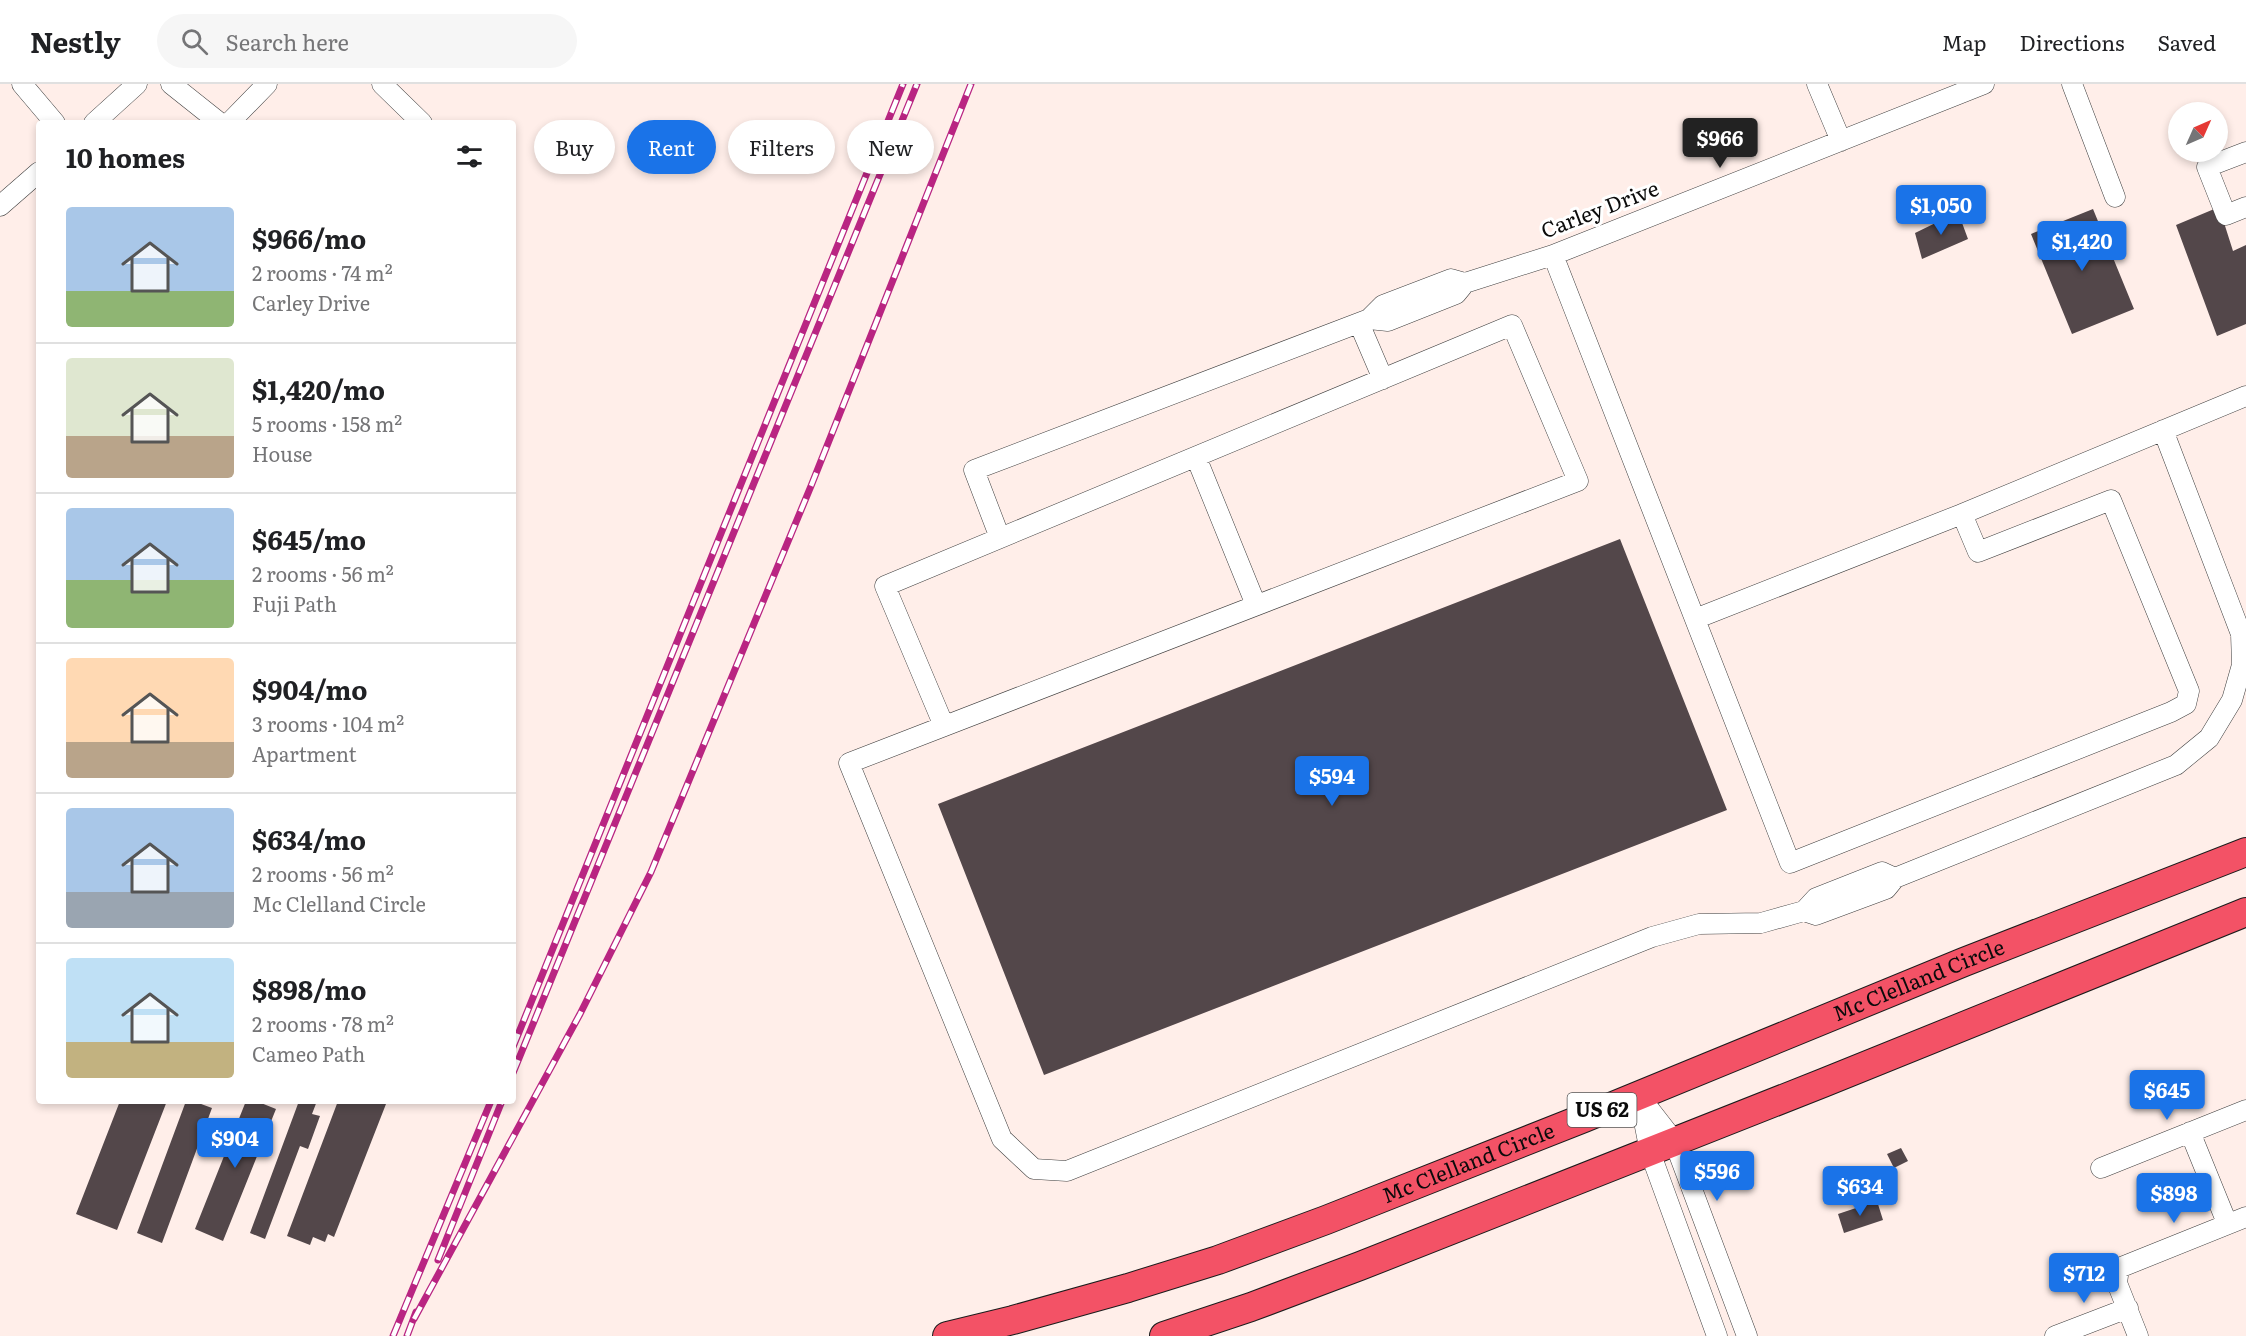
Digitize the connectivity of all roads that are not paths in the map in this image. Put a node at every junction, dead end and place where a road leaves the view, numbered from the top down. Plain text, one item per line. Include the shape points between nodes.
1 (22, 84) edge
2 (137, 84) edge
3 (171, 84) edge
4 (267, 84) edge
5 (382, 84) edge
6 (1817, 84) edge
7 (2072, 84) edge
8 (1978, 85) edge
9 (52, 120) edge
10 (97, 120) edge
11 (216, 120) edge
12 (232, 120) edge
13 (419, 120) edge
14 (1841, 141) junction
15 (2246, 152) edge
16 (36, 175) edge
17 (2115, 197) dead end
18 (0, 206) edge
19 (2246, 207) edge
20 (1552, 255) junction
21 (1364, 321) junction
22 (1383, 379) junction
23 (2246, 396) edge
24 (2163, 430) junction
25 (1196, 457) junction
26 (1962, 514) junction
27 (1000, 538) junction
28 (1256, 605) junction
29 (1695, 619) junction
30 (944, 726) junction
31 (2246, 852) edge
32 (2246, 912) edge
33 (1639, 1096) junction
34 (2246, 1110) edge
35 (2190, 1132) junction
36 (1662, 1147) junction
37 (2101, 1168) dead end
38 (2237, 1220) edge
39 (2128, 1308) junction
40 (948, 1336) edge
41 (1164, 1336) edge
42 (1716, 1336) edge
43 (1747, 1336) edge
44 (2055, 1336) edge
45 (2139, 1336) edge

1 - 9 street
2 - 10 street
3 - 11 street
4 - 12 street
5 - 13 street
6 - 14 street
7 - 17 street
8 - 14 street, Carley Drive
14 - 20 street, Carley Drive
15 - 19 street via 2207,167 2226,215
16 - 18 street
20 - 21 street, Carley Drive via 1465,283 1451,279 1383,305
20 - 29 street
21 - 22 street
21 - 27 street, Carley Drive via 974,470
22 - 25 street
22 - 28 street via 1512,325 1578,481
23 - 24 street
24 - 26 street
24 - 30 street via 2241,634 2242,665 2232,700 2210,738 2176,765 1895,878 1882,872 1816,898 1804,911 1761,923 1699,924 1652,938 1067,1171 1034,1169 1002,1139 849,763
25 - 27 street
25 - 28 street
26 - 29 street
26 - 29 street via 1978,552 2111,500 2189,691 2186,704 1790,863
27 - 30 street via 885,586
28 - 30 street
31 - 33 highway, Mc Clelland Circle / US 62
32 - 36 highway, US 62
33 - 36 street
33 - 40 highway, Mc Clelland Circle / US 62 via 1218,1260
34 - 35 street
35 - 37 street
35 - 38 street
36 - 41 highway, US 62 via 1360,1266
36 - 42 street
36 - 43 street
38 - 39 street via 2119,1268 2117,1282
39 - 44 street
39 - 45 street

